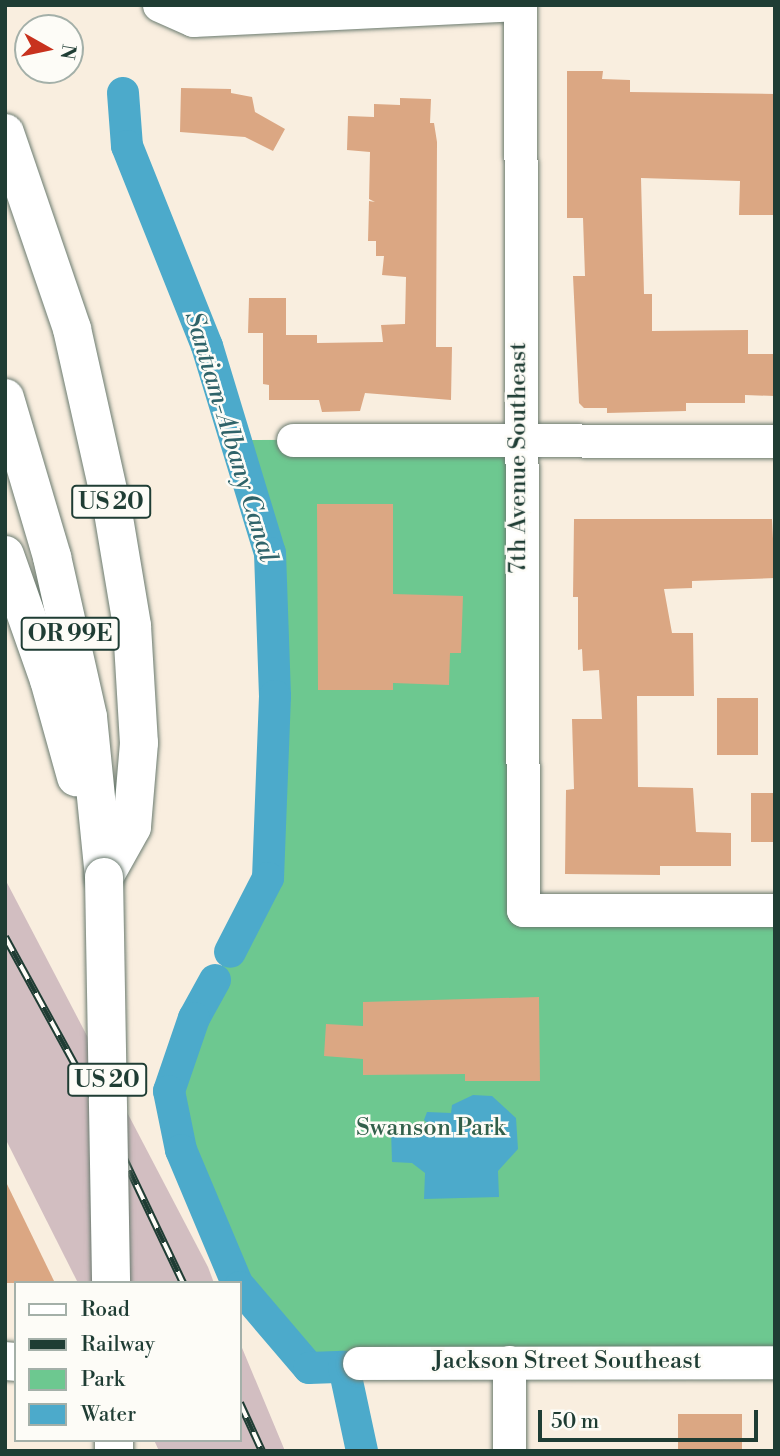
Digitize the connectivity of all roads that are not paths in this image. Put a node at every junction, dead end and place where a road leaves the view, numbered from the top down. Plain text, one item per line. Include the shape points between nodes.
1 (159, 5) edge
2 (504, 5) edge
3 (520, 5) edge
4 (5, 133) edge
5 (5, 398) edge
6 (518, 439) junction
7 (293, 440) dead end
8 (775, 441) edge
9 (5, 555) edge
10 (103, 877) junction
11 (775, 910) edge
12 (111, 1281) edge
13 (509, 1362) junction
14 (775, 1362) edge
15 (359, 1363) dead end
16 (509, 1451) edge

1 - 2 street via 193,20
3 - 6 street, 7th Avenue Southeast
4 - 10 main road, US 20 via 72,329 113,512 132,626 139,743 132,827
5 - 10 main road, OR 99E via 52,557 88,718
6 - 7 street
6 - 8 street
6 - 11 street, 7th Avenue Southeast via 523,910
9 - 10 main road, US 20 via 49,680
10 - 12 main road, US 20, bridge
13 - 14 street, Jackson Street Southeast
13 - 15 street, Jackson Street Southeast
13 - 16 street

